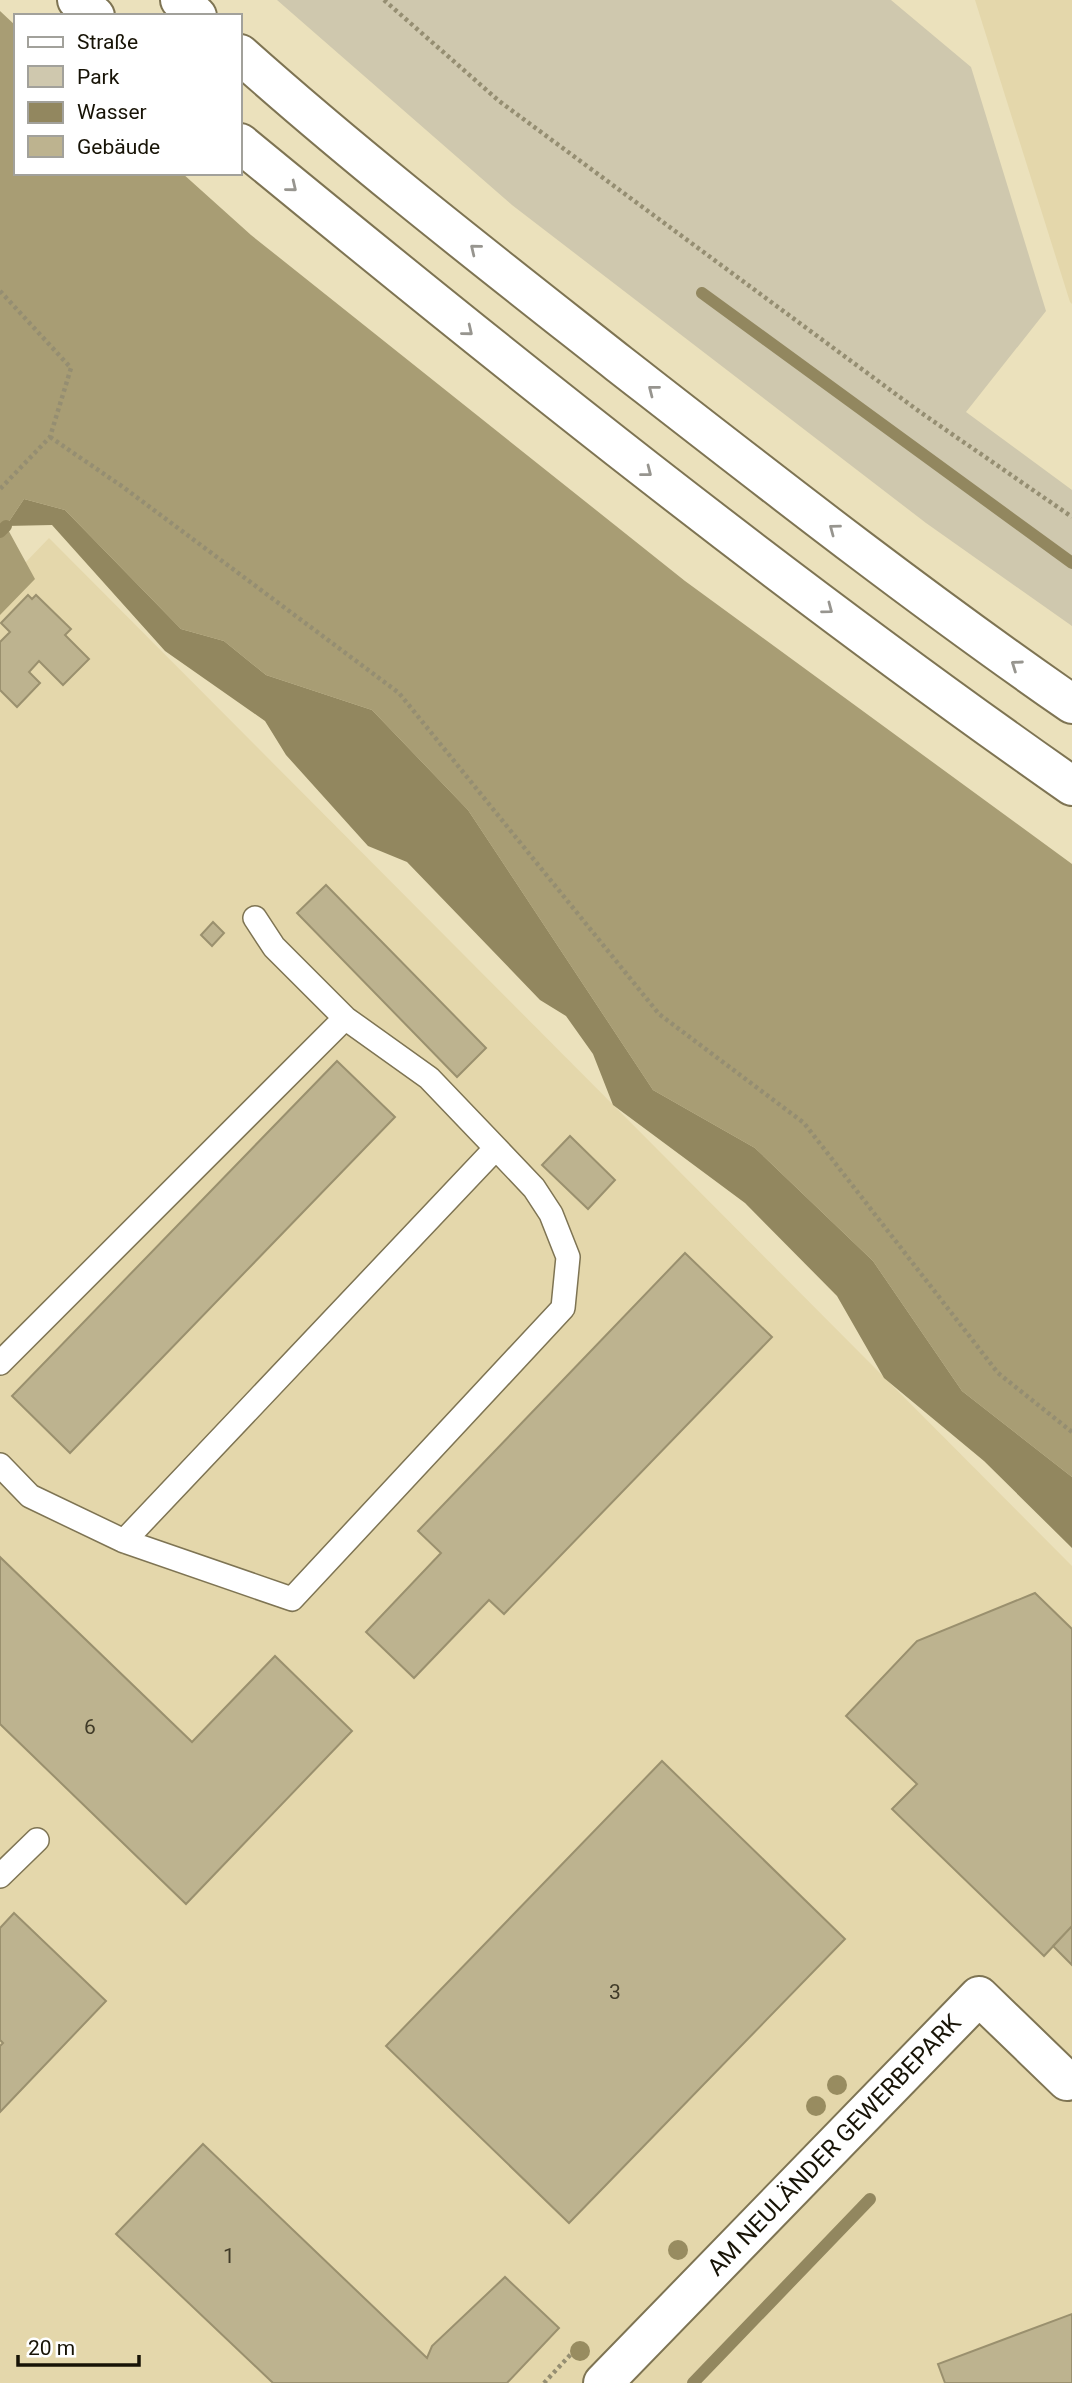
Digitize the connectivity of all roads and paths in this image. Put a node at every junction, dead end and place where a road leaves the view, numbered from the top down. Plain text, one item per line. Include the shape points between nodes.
1 (77, 0) edge
2 (180, 0) edge
3 (384, 0) edge
4 (93, 14) edge
5 (195, 14) edge
6 (242, 56) edge
7 (242, 146) edge
8 (0, 291) edge
9 (50, 437) junction
10 (0, 489) edge
11 (1072, 517) edge
12 (1072, 704) edge
13 (1072, 786) edge
14 (255, 918) dead end
15 (345, 1018) junction
16 (496, 1148) junction
17 (0, 1363) edge
18 (1072, 1432) edge
19 (0, 1465) edge
20 (124, 1541) junction
21 (37, 1840) dead end
22 (0, 1877) edge
23 (1068, 2081) dead end
24 (603, 2383) edge

1 - 4 main road
2 - 5 main road
3 - 11 path via 499,101 920,412
12 -> 6 main road via 747,464 511,279
7 -> 13 main road via 704,517
8 - 9 path via 71,368
9 - 10 path
9 - 18 path via 123,486 399,693 659,1014 804,1123 998,1373
14 - 15 lane via 274,947
15 - 16 lane via 429,1078
15 - 17 lane
16 - 20 lane
16 - 20 lane via 534,1188 551,1214 568,1257 563,1308 292,1599
19 - 20 lane via 30,1496
21 - 22 lane
23 - 24 main road, AM NEULÄNDER GEWERBEPARK via 979,1996

